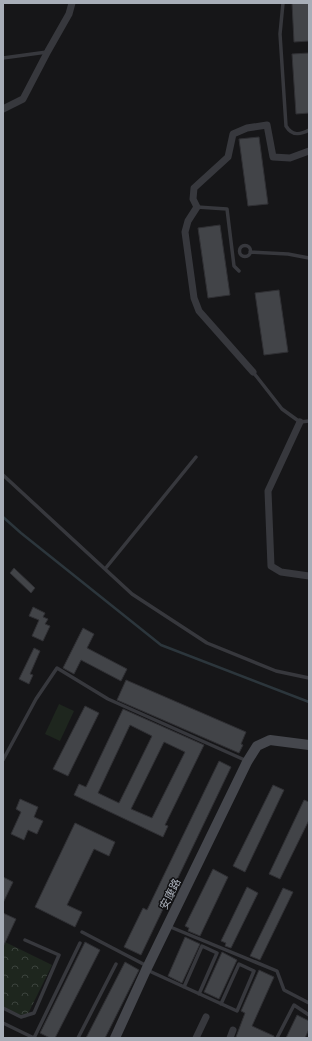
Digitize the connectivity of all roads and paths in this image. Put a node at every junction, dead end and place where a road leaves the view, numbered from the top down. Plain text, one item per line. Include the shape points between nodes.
1 (72, 3) edge
2 (283, 3) edge
3 (48, 52) junction
4 (3, 58) edge
5 (3, 109) edge
6 (309, 130) edge
7 (309, 151) edge
8 (196, 207) junction
9 (233, 251) junction
10 (239, 251) junction
11 (250, 252) junction
12 (309, 258) edge
13 (239, 271) dead end
14 (253, 372) joint
15 (309, 421) edge
16 (300, 422) junction
17 (196, 457) dead end
18 (3, 475) edge
19 (105, 569) junction
20 (309, 576) edge
21 (309, 678) edge
22 (309, 745) edge
23 (3, 760) edge
24 (247, 762) junction
25 (168, 926) junction
26 (82, 932) dead end
27 (25, 940) dead end
28 (80, 943) dead end
29 (116, 964) dead end
30 (147, 968) junction
31 (184, 987) junction
32 (199, 994) junction
33 (309, 1003) edge
34 (221, 1004) junction
35 (3, 1008) edge
36 (309, 1015) edge
37 (206, 1017) dead end
38 (3, 1023) edge
39 (233, 1030) dead end
40 (34, 1038) edge
41 (78, 1038) edge
42 (115, 1038) edge
43 (196, 1038) edge
44 (230, 1038) edge
45 (277, 1038) edge

1 - 3 street via 69,14
2 - 6 lane via 280,34 285,121 288,129 296,134
3 - 4 lane
3 - 5 street via 23,99
7 - 8 street via 290,158 273,157 267,125 247,128 233,134 228,156 194,188 193,199
8 - 9 lane via 227,209
8 - 14 street via 185,232 194,298 199,311
9 - 10 lane
9 - 13 lane via 234,266
10 - 11 lane via 245,246
10 - 11 lane via 241,256 245,257
11 - 12 lane
14 - 16 lane via 282,409
15 - 16 lane
16 - 20 street via 268,491 271,566 281,572
17 - 19 lane
18 - 19 lane
19 - 21 lane via 132,594 207,642 276,671
22 - 24 street, 安康路 via 270,740 257,746
23 - 24 lane via 36,699 57,668 108,699
24 - 25 street, 安康路
25 - 30 street, 安康路
25 - 33 lane via 277,971 284,990
26 - 30 lane
27 - 35 lane via 59,955 34,1013 21,1017
28 - 40 lane
29 - 41 lane
30 - 31 lane
30 - 42 street, 安康路
31 - 32 lane
31 - 32 lane via 202,946 217,953
32 - 34 lane
34 - 34 lane via 237,1011 254,971 239,964
36 - 45 lane via 294,1005
37 - 43 street
38 - 40 lane
39 - 44 street

